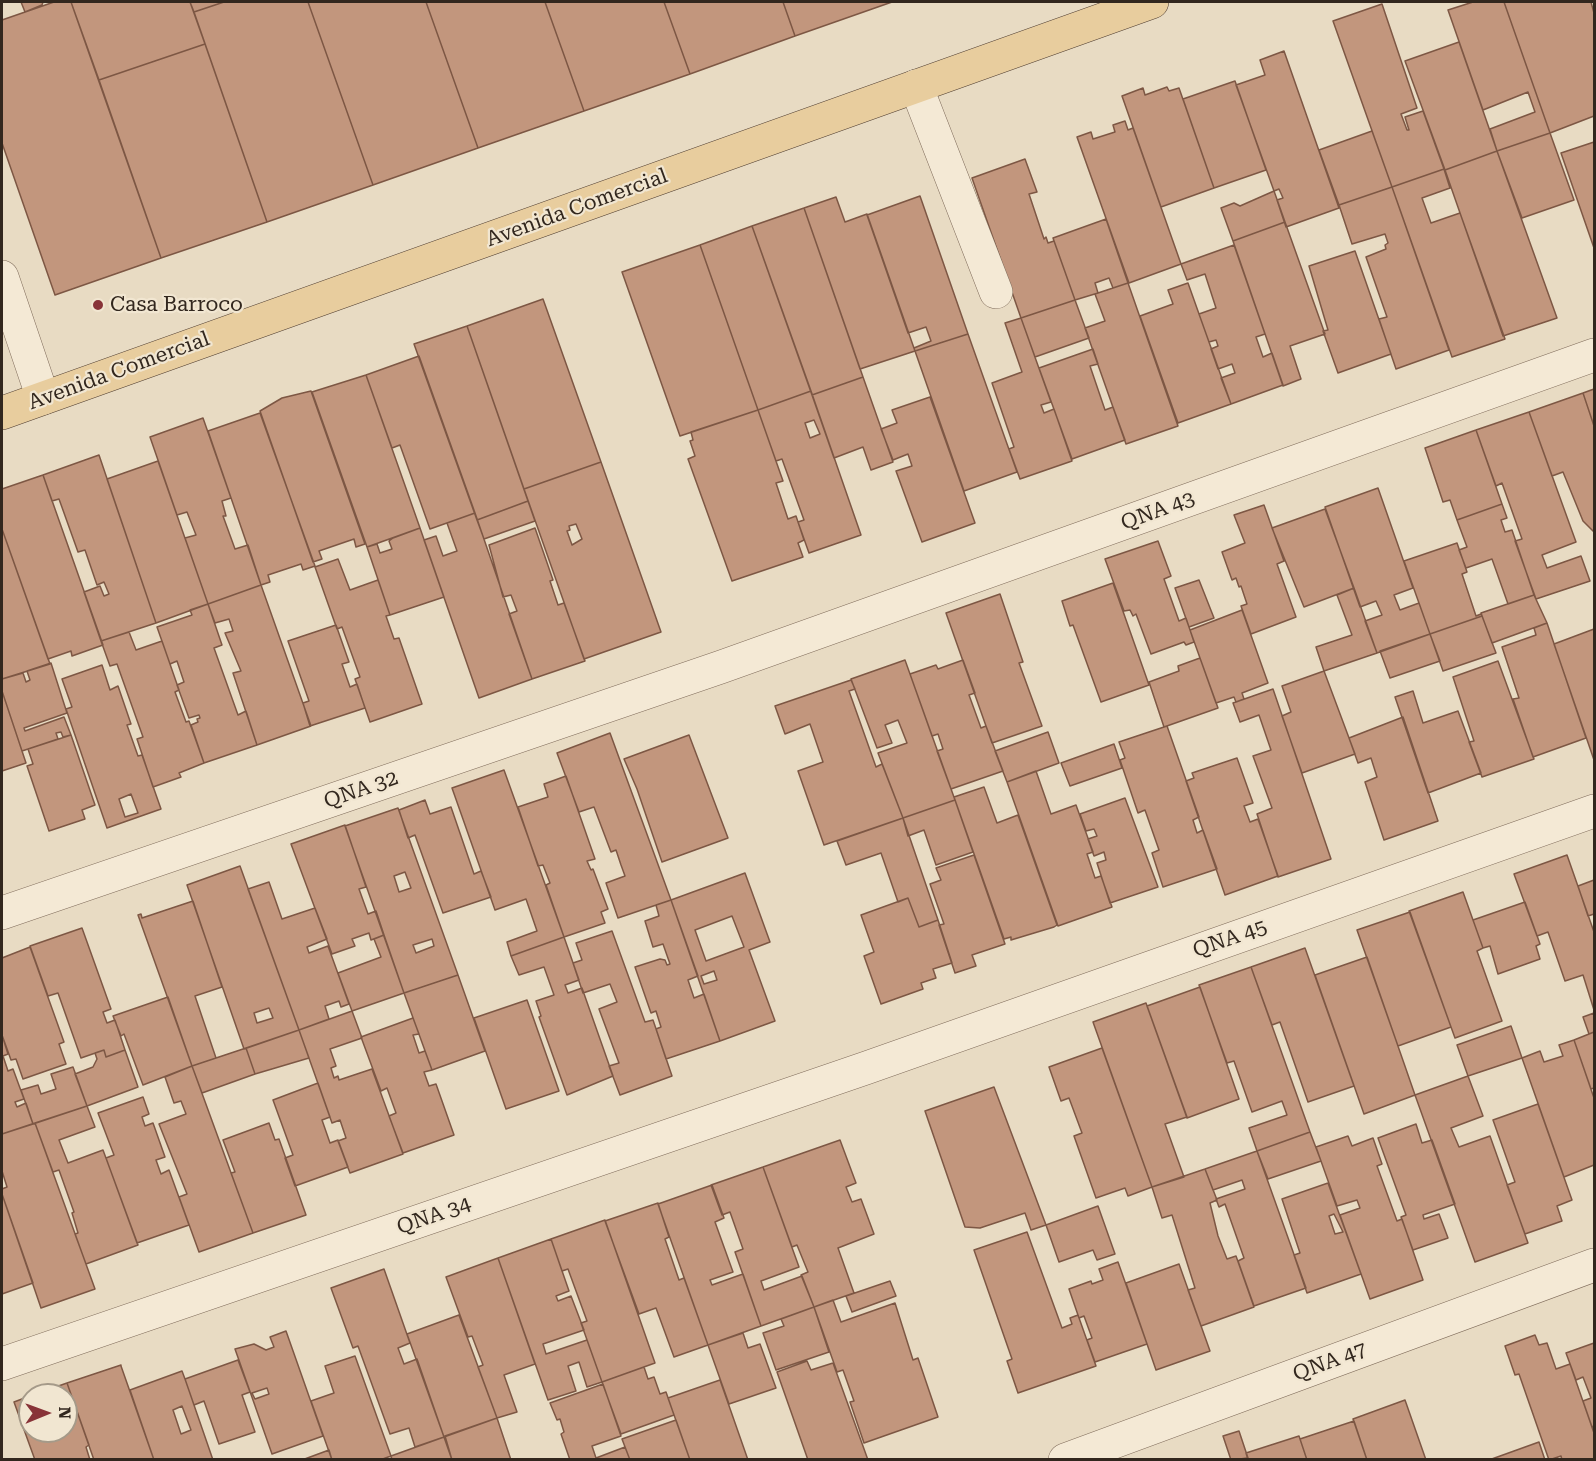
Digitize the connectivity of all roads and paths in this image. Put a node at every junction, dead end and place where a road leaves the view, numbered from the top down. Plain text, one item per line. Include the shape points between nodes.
1 (1152, 2) edge
2 (916, 86) junction
3 (2, 277) edge
4 (996, 292) dead end
5 (1594, 355) edge
6 (43, 398) junction
7 (2, 412) edge
8 (721, 666) joint
9 (1594, 811) edge
10 (2, 913) edge
11 (866, 1068) joint
12 (1594, 1264) edge
13 (2, 1364) edge
14 (1065, 1460) edge

1 - 2 main road, Avenida Comercial
2 - 4 street
2 - 6 main road, Avenida Comercial
3 - 6 street
5 - 8 street, QNA 43
6 - 7 main road, Avenida Comercial
8 - 10 street, QNA 32
9 - 11 street, QNA 45
11 - 13 street, QNA 34
12 - 14 street, QNA 47

